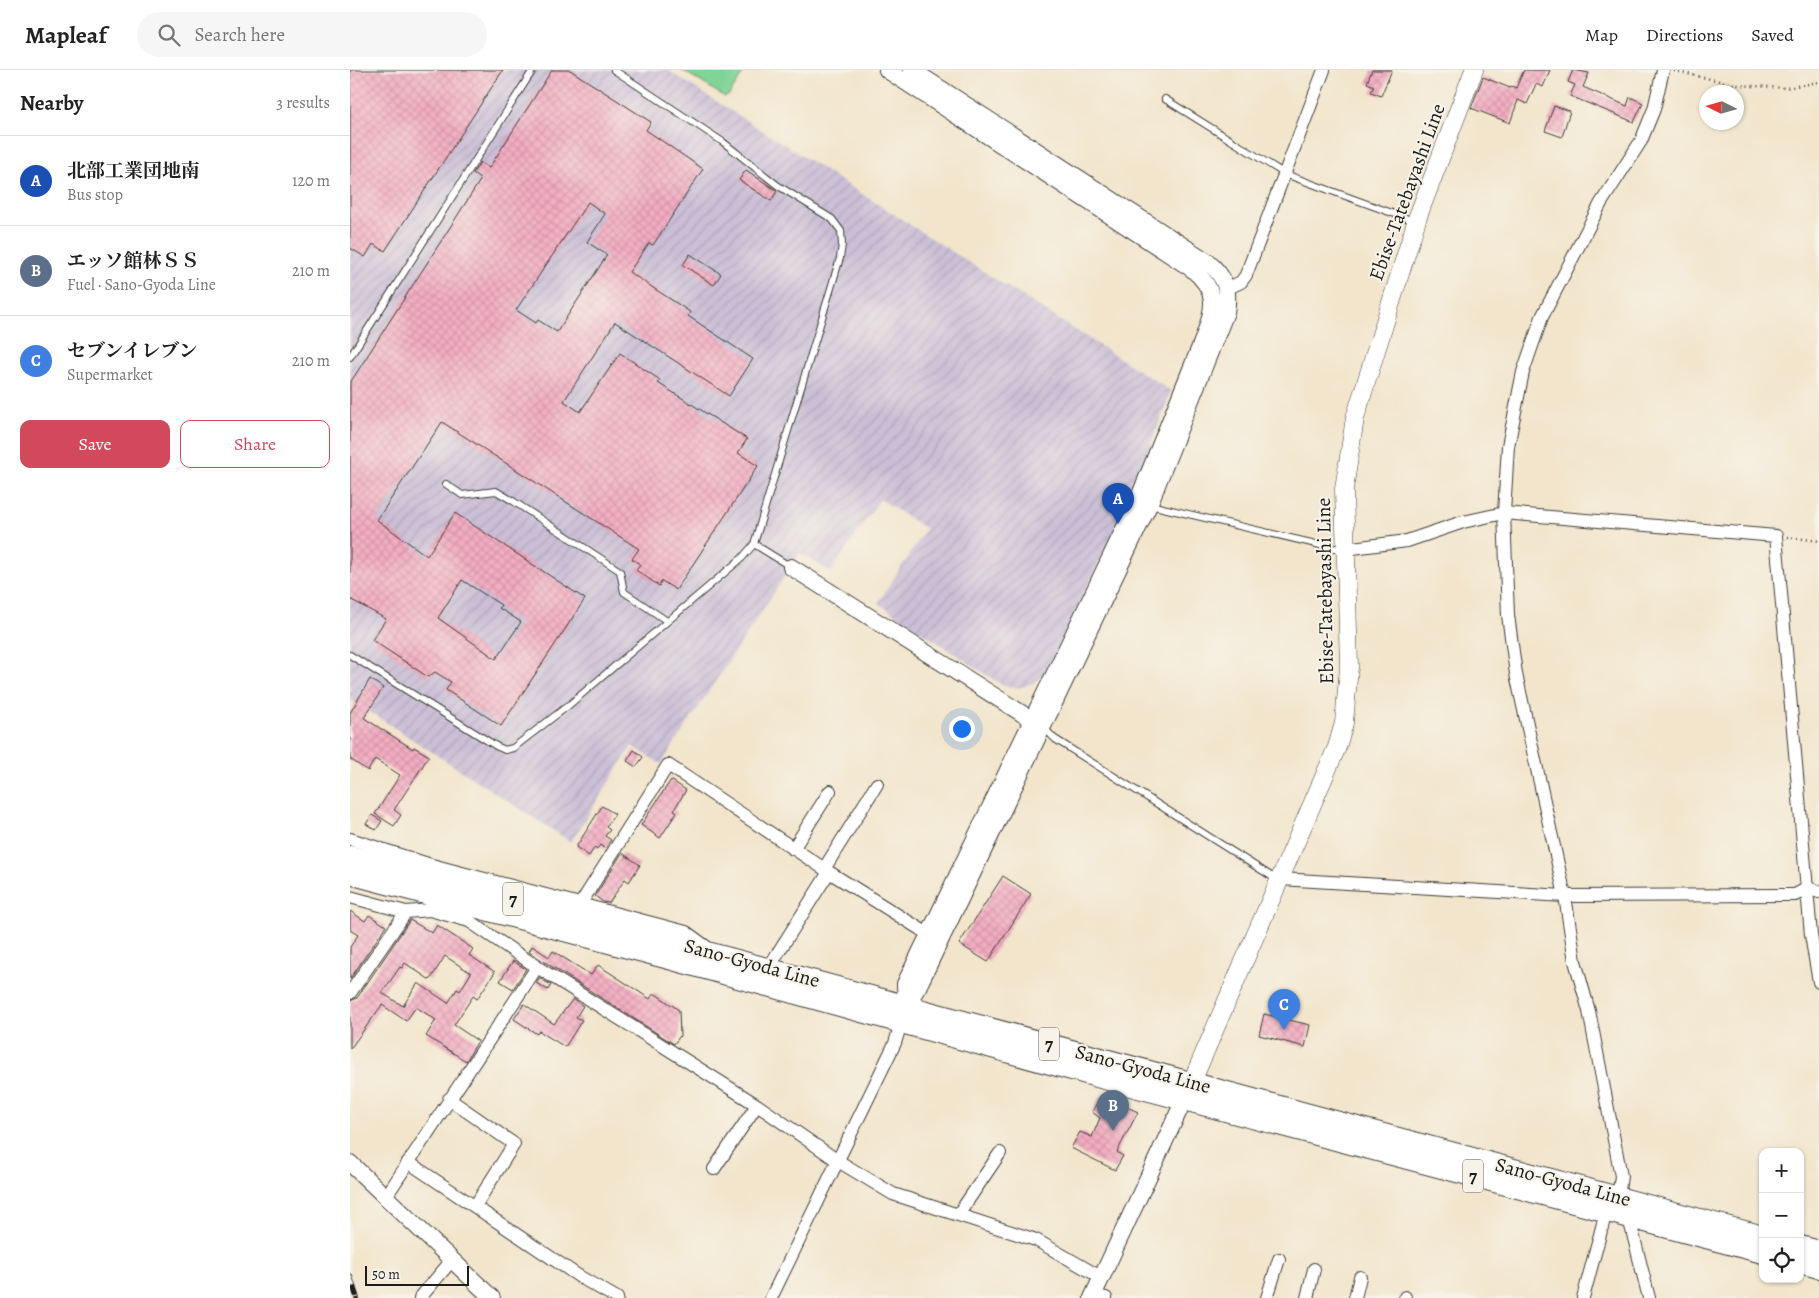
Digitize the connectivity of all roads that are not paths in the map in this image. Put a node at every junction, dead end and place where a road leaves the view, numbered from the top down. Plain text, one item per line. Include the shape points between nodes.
1 (533, 70) edge
2 (614, 70) edge
3 (887, 70) edge
4 (912, 70) edge
5 (1324, 70) edge
6 (1474, 70) edge
7 (1663, 70) edge
8 (1165, 99) dead end
9 (1285, 174) junction
10 (1416, 221) junction
11 (1228, 288) junction
12 (350, 357) edge
13 (446, 484) dead end
14 (1144, 503) junction
15 (1504, 513) junction
16 (754, 544) junction
17 (1345, 549) junction
18 (791, 567) joint
19 (667, 621) junction
20 (350, 655) edge
21 (1038, 723) junction
22 (877, 784) dead end
23 (830, 791) dead end
24 (350, 839) edge
25 (793, 849) junction
26 (350, 856) edge
27 (826, 871) junction
28 (350, 874) edge
29 (1280, 879) junction
30 (1814, 890) edge
31 (1565, 896) junction
32 (350, 897) edge
33 (581, 903) junction
34 (406, 912) junction
35 (933, 937) junction
36 (674, 951) junction
37 (716, 954) junction
38 (537, 967) junction
39 (769, 967) junction
40 (1819, 982) edge
41 (350, 993) edge
42 (904, 1014) junction
43 (1188, 1091) junction
44 (449, 1099) junction
45 (757, 1105) junction
46 (1000, 1153) dead end
47 (838, 1161) junction
48 (408, 1162) junction
49 (350, 1163) edge
50 (714, 1168) dead end
51 (385, 1198) junction
52 (1612, 1204) junction
53 (475, 1206) junction
54 (958, 1215) junction
55 (1630, 1218) junction
56 (1759, 1235) edge
57 (1804, 1247) edge
58 (1819, 1251) edge
59 (1759, 1252) edge
60 (1279, 1259) dead end
61 (452, 1260) junction
62 (1804, 1264) edge
63 (1819, 1268) edge
64 (1314, 1269) dead end
65 (1102, 1278) junction
66 (1360, 1278) dead end
67 (1097, 1297) edge
68 (420, 1298) edge
69 (492, 1298) edge
70 (617, 1298) edge
71 (771, 1298) edge
72 (1267, 1298) edge
73 (1306, 1298) edge
74 (1355, 1298) edge
75 (1583, 1298) edge
76 (1649, 1298) edge

1 - 12 lane
2 - 16 lane via 723,142 777,185 832,219 840,231 840,258
3 - 14 street via 1171,254 1204,279 1211,290 1211,316
4 - 11 street via 1208,262 1224,278
5 - 9 street
6 - 10 main road, Ebise-Tatebayashi Line
7 - 15 street via 1654,109 1641,141 1601,203 1542,317 1523,372 1508,446
8 - 9 lane
9 - 10 lane
9 - 11 street via 1246,275 1241,282
10 - 17 main road, Ebise-Tatebayashi Line via 1355,418 1344,489
11 - 14 street via 1226,312
13 - 19 lane via 462,495 496,491 620,570 624,592
14 - 17 lane
14 - 21 street
15 - 17 street via 1463,522 1407,541
15 - 30 street via 1776,536
15 - 31 street via 1508,615 1516,674
16 - 18 lane
16 - 19 lane via 742,558
17 - 29 main road, Ebise-Tatebayashi Line via 1349,667 1344,723 1337,748
18 - 21 street
19 - 20 lane via 569,705 514,748 505,750
21 - 29 lane via 1055,739
21 - 35 street
22 - 27 street
23 - 25 street
24 - 33 street via 428,864
25 - 27 street
25 - 33 street via 668,765
26 - 36 main road, Sano-Gyoda Line / 7
27 - 35 street
27 - 39 street
28 - 36 main road, Sano-Gyoda Line / 7
29 - 31 street
29 - 43 main road, Ebise-Tatebayashi Line
30 - 31 street via 1795,894
30 - 40 street via 1811,935
31 - 52 street via 1574,961 1589,1011 1621,1176
32 - 34 street
33 - 37 street via 686,932
34 - 38 street via 430,910 470,921
34 - 41 street
35 - 42 street via 918,988
36 - 37 main road, Sano-Gyoda Line / 7
36 - 42 main road, Sano-Gyoda Line / 7
37 - 39 main road, Sano-Gyoda Line / 7
38 - 44 street
38 - 45 street
39 - 42 main road, Sano-Gyoda Line / 7
42 - 43 main road, Sano-Gyoda Line / 7
42 - 47 street via 895,1044
43 - 52 main road, Sano-Gyoda Line / 7
43 - 65 street
44 - 48 street
44 - 53 street via 514,1144
45 - 47 street
45 - 50 street
46 - 54 street
47 - 54 street via 893,1194
47 - 71 street
48 - 51 street
48 - 53 street
49 - 51 street
51 - 61 street
52 - 55 main road, Sano-Gyoda Line / 7
52 - 56 main road, Sano-Gyoda Line / 7
52 - 75 street
53 - 70 street
54 - 65 street via 1036,1240
55 - 59 main road, Sano-Gyoda Line / 7
55 - 76 street
57 - 58 main road
60 - 72 street
61 - 68 street
61 - 69 street
62 - 63 main road
64 - 73 street
65 - 67 street
66 - 74 street

